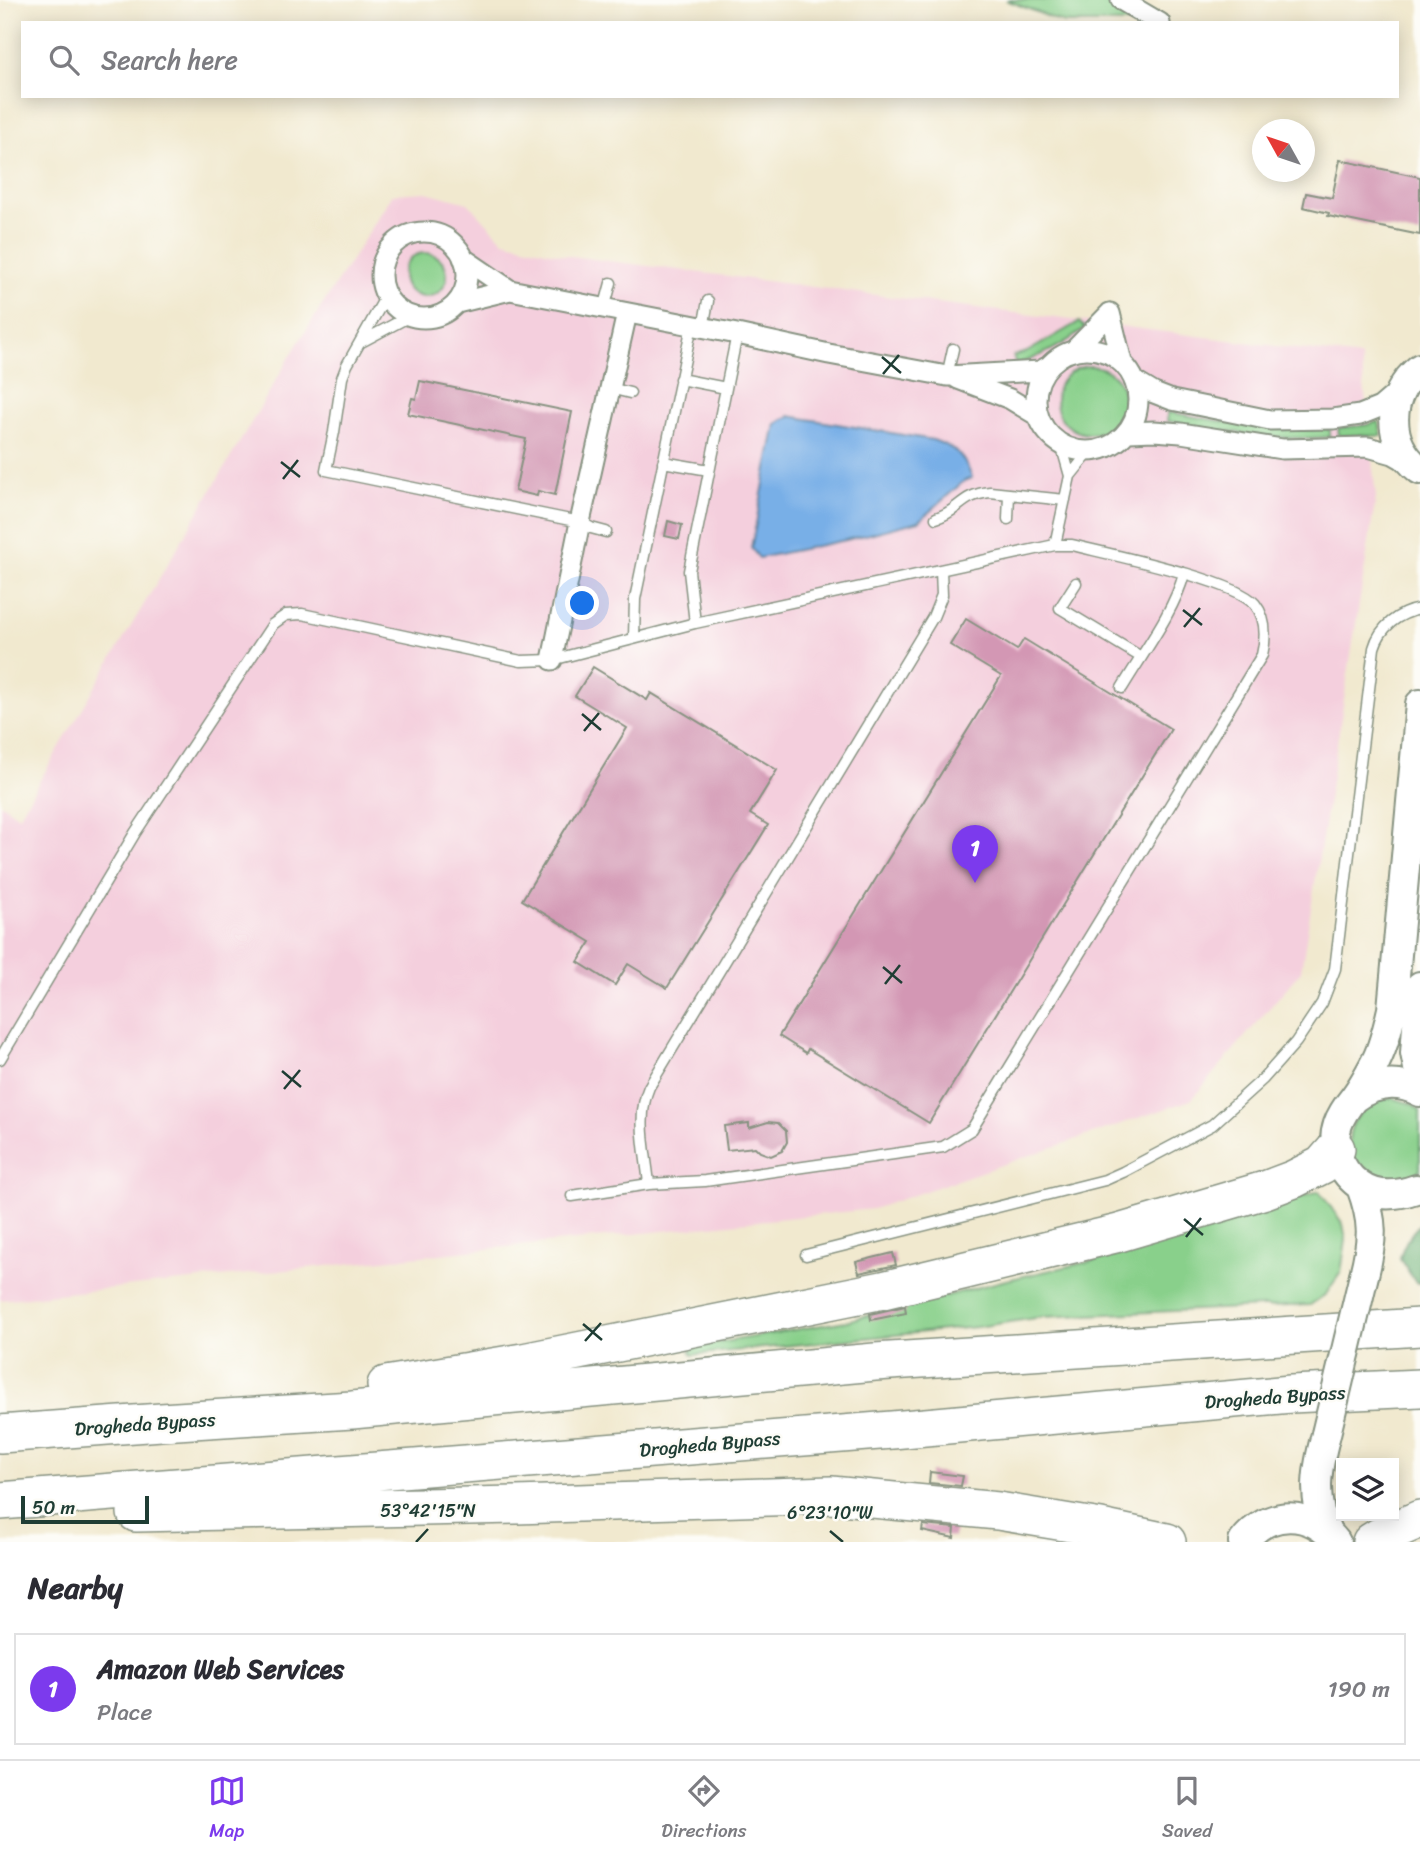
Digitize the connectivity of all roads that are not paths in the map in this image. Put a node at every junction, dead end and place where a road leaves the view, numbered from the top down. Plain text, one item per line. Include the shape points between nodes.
1 (1121, 0) edge
2 (1157, 21) edge
3 (463, 258) junction
4 (611, 283) dead end
5 (510, 290) junction
6 (386, 296) junction
7 (708, 302) dead end
8 (457, 303) junction
9 (604, 309) junction
10 (626, 313) junction
11 (410, 316) junction
12 (697, 326) junction
13 (737, 334) junction
14 (361, 342) junction
15 (953, 349) dead end
16 (1075, 349) junction
17 (1122, 362) junction
18 (1047, 368) junction
19 (1415, 373) edge
20 (951, 377) junction
21 (680, 379) junction
22 (1135, 381) junction
23 (610, 388) junction
24 (726, 388) junction
25 (630, 393) dead end
26 (1038, 416) junction
27 (1129, 432) junction
28 (1061, 444) junction
29 (1091, 450) junction
30 (663, 462) junction
31 (1417, 468) edge
32 (709, 470) junction
33 (1070, 476) junction
34 (1009, 494) junction
35 (1065, 500) junction
36 (936, 518) dead end
37 (1008, 519) dead end
38 (580, 522) junction
39 (606, 532) dead end
40 (1055, 545) junction
41 (941, 570) junction
42 (1184, 574) junction
43 (1076, 583) dead end
44 (1420, 609) edge
45 (695, 623) junction
46 (634, 638) junction
47 (1141, 657) junction
48 (552, 660) junction
49 (1122, 688) dead end
50 (1420, 704) edge
51 (1420, 986) edge
52 (0, 1059) edge
53 (1420, 1078) edge
54 (1420, 1092) edge
55 (1354, 1098) junction
56 (1336, 1149) junction
57 (649, 1184) junction
58 (1361, 1187) junction
59 (1418, 1188) edge
60 (572, 1196) dead end
61 (806, 1255) dead end
62 (1367, 1262) junction
63 (1420, 1327) edge
64 (1420, 1388) edge
65 (161, 1422) junction
66 (0, 1434) edge
67 (1325, 1438) junction
68 (0, 1501) edge
69 (0, 1516) edge
70 (1420, 1518) edge
71 (1273, 1520) junction
72 (1331, 1537) edge
73 (1167, 1542) edge
74 (1243, 1542) edge
75 (1371, 1542) edge

1 - 2 street
3 - 5 street
3 - 6 street via 445,237 417,232 404,237 393,245 381,270
3 - 8 street via 466,281
4 - 9 lane
5 - 8 street
5 - 9 street
6 - 11 street
6 - 14 lane
7 - 12 lane
8 - 11 street via 435,317
9 - 10 street
10 - 12 street
10 - 23 street
11 - 14 lane
12 - 13 street
12 - 21 lane
13 - 20 street
13 - 24 lane
14 - 38 lane via 342,378 326,470
15 - 20 lane
16 - 17 street via 1092,348
16 - 17 street via 1110,313
16 - 18 street
17 - 22 street
18 - 20 street
18 - 26 street via 1038,390
19 - 22 street via 1380,407 1360,415 1270,421 1172,400
19 - 31 street via 1395,408 1395,429 1401,449
20 - 26 street via 1010,399
21 - 24 lane
21 - 30 lane
22 - 27 street via 1138,398
23 - 25 lane
23 - 38 street
24 - 32 lane
26 - 28 street
27 - 29 street
27 - 31 street via 1181,433 1282,449 1368,447
28 - 29 street
28 - 33 lane
29 - 33 lane
30 - 32 lane
30 - 46 lane via 635,598
32 - 45 lane via 689,570
33 - 35 lane
34 - 35 lane
34 - 36 lane via 973,495
34 - 37 lane
35 - 40 lane
38 - 39 lane
38 - 48 street
40 - 41 lane
40 - 42 lane via 1072,545
41 - 45 lane
41 - 57 lane via 942,595 933,617 649,1087 642,1111
42 - 47 lane via 1172,606
42 - 57 lane via 1240,592 1255,603 1265,631 1262,656 972,1129 943,1147 705,1181
43 - 47 lane via 1060,608
44 - 61 lane via 1386,625 1374,648 1335,969 1310,1022 1262,1079 1212,1125 1105,1180
45 - 46 lane
46 - 48 lane
47 - 49 lane
48 - 52 lane via 520,661 302,614 286,615 273,624 135,833
50 - 55 street via 1392,1009 1380,1051
51 - 53 street via 1415,1053
54 - 55 street via 1378,1085
55 - 56 street via 1338,1121
56 - 58 street via 1340,1164
56 - 65 highway via 1314,1170 1265,1190 1119,1233 883,1290 523,1362
57 - 60 lane
58 - 59 street via 1388,1195
58 - 62 street via 1371,1217
59 - 62 street via 1382,1228
62 - 67 street, bridge
63 - 65 highway, Drogheda Bypass via 875,1362 352,1410
64 - 68 highway, Drogheda Bypass via 1291,1394
65 - 66 highway, Drogheda Bypass
67 - 71 street via 1302,1485
67 - 72 street via 1317,1500
69 - 73 highway via 831,1495 998,1511
70 - 75 highway
71 - 72 street via 1301,1518
71 - 74 street via 1260,1525

